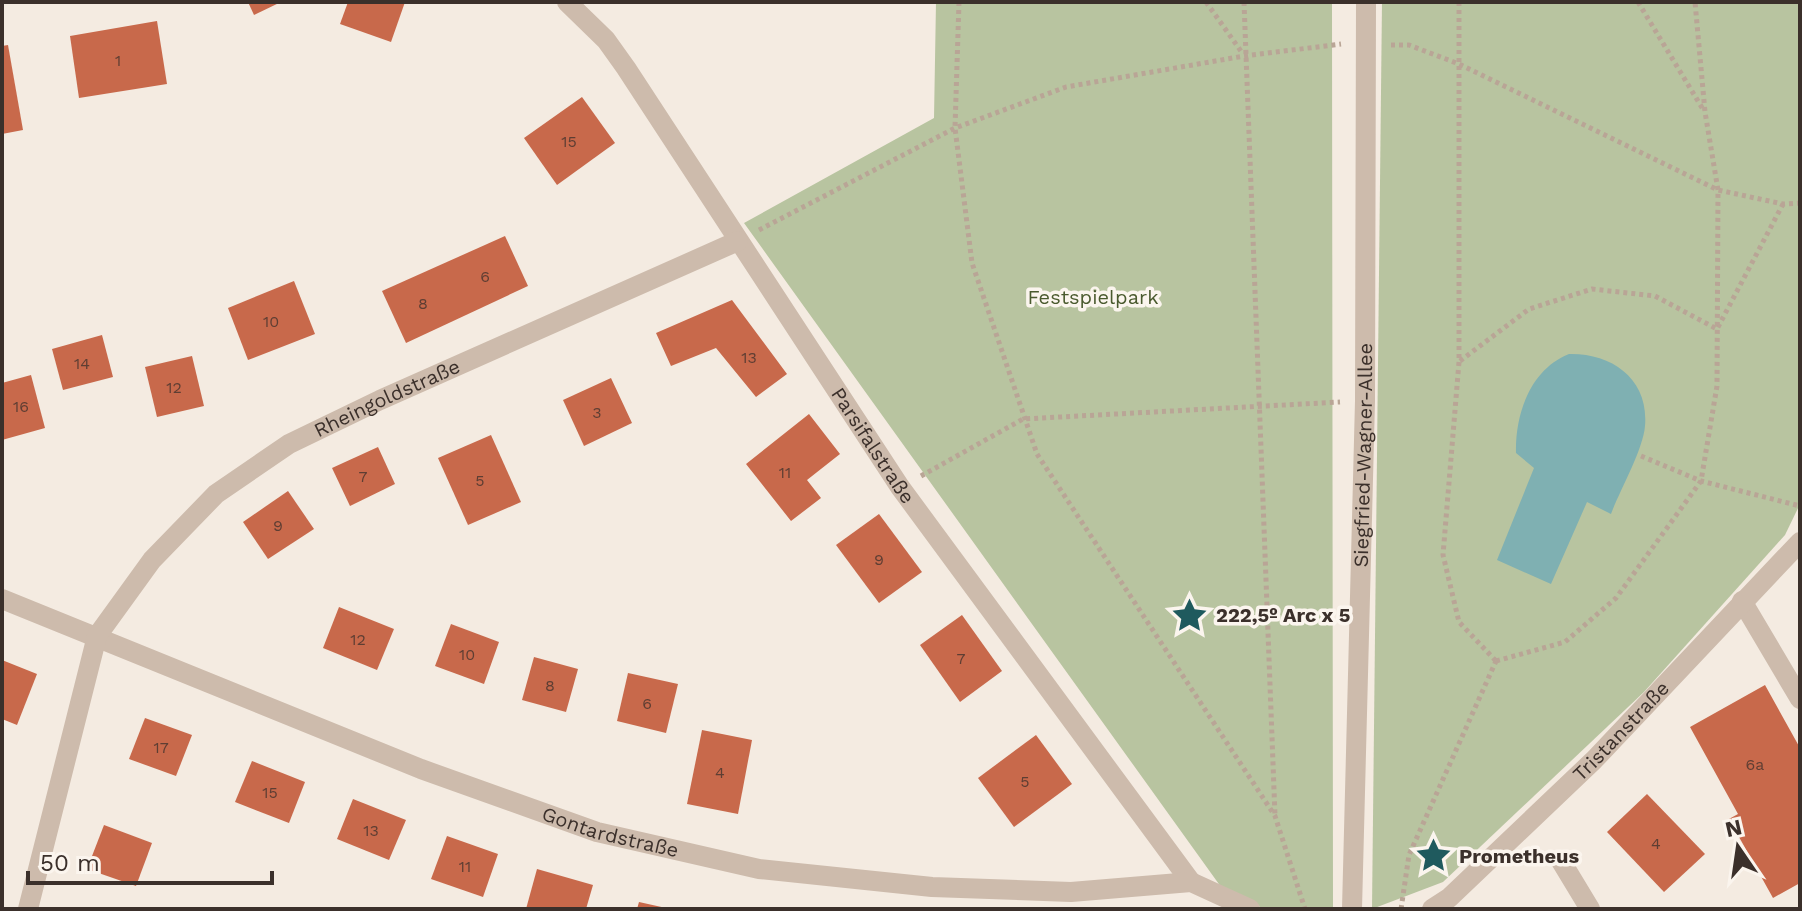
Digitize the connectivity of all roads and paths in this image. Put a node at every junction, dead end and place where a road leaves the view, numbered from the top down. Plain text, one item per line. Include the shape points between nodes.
1 (567, 2) edge
2 (959, 2) edge
3 (1206, 2) edge
4 (1244, 2) edge
5 (1366, 2) edge
6 (1459, 2) edge
7 (1638, 2) edge
8 (1695, 2) edge
9 (1367, 44) junction
10 (1244, 56) junction
11 (1459, 64) junction
12 (1705, 112) junction
13 (955, 128) junction
14 (1718, 190) junction
15 (1800, 203) edge
16 (1783, 204) junction
17 (738, 241) junction
18 (1717, 329) junction
19 (1459, 362) junction
20 (1365, 401) junction
21 (1261, 405) junction
22 (1023, 419) junction
23 (1641, 456) dead end
24 (1701, 481) junction
25 (900, 487) junction
26 (1800, 506) edge
27 (1800, 542) edge
28 (2, 599) edge
29 (1742, 601) junction
30 (97, 636) junction
31 (1496, 661) junction
32 (1800, 699) edge
33 (1275, 816) junction
34 (1561, 861) dead end
35 (1191, 882) junction
36 (28, 909) edge
37 (1250, 909) edge
38 (1305, 909) edge
39 (1352, 909) edge
40 (1401, 909) edge
41 (1432, 909) edge
42 (1590, 909) edge

1 - 17 street, Parsifalstraße via 606,40
2 - 13 path
3 - 10 path
4 - 10 path
5 - 9 street, Siegfried-Wagner-Allee
6 - 11 path
7 - 12 path
8 - 12 path
9 - 10 path via 1315,45
9 - 11 path via 1409,45
9 - 20 street, Siegfried-Wagner-Allee
10 - 13 path via 1066,87
10 - 21 path
11 - 14 path
11 - 19 path
12 - 14 path
13 - 17 path
13 - 22 path via 972,263
14 - 16 path
14 - 18 path
15 - 16 path
16 - 18 path
17 - 25 street, Parsifalstraße
17 - 30 street, Rheingoldstraße via 289,444 216,494 152,560
18 - 19 path via 1655,296 1592,289 1529,309
18 - 24 path via 1717,386
19 - 31 path via 1443,555 1459,622
20 - 21 path
20 - 39 street, Siegfried-Wagner-Allee
21 - 22 path
21 - 33 path
22 - 25 path
22 - 33 path via 1037,454
23 - 24 path
24 - 26 path
24 - 31 path via 1606,606 1565,642
25 - 35 street, Parsifalstraße
27 - 29 street, Tristanstraße
28 - 30 street, Gontardstraße
29 - 32 street
29 - 41 street, Tristanstraße via 1594,760
30 - 35 street, Gontardstraße via 421,769 597,832 759,869 932,887 1071,892
30 - 36 street
31 - 40 path via 1409,855
33 - 38 path
34 - 42 street
35 - 37 street, Gontardstraße

